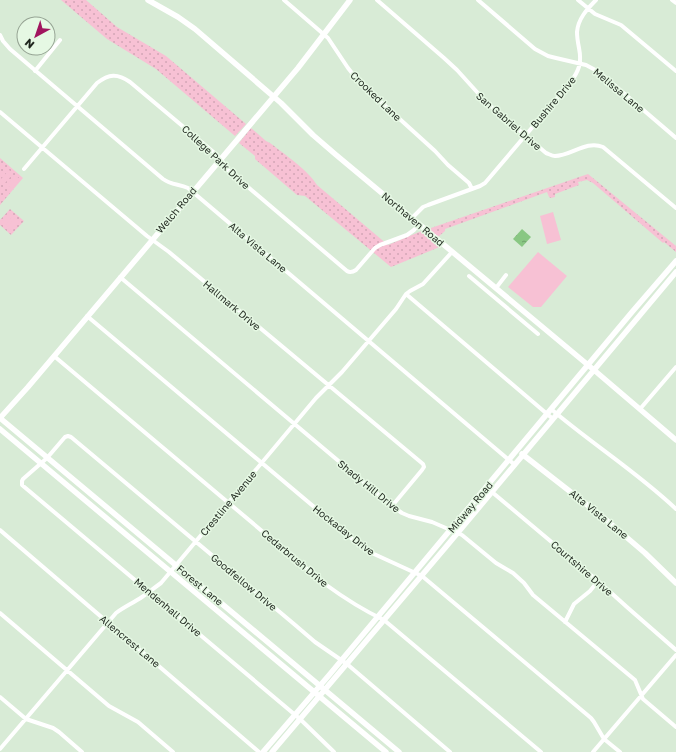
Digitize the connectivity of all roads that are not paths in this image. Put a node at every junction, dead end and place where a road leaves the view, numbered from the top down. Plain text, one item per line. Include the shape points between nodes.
1 (148, 0) edge
2 (284, 0) edge
3 (350, 0) edge
4 (377, 0) edge
5 (478, 0) edge
6 (578, 0) edge
7 (596, 0) edge
8 (672, 0) edge
9 (676, 4) edge
10 (588, 9) junction
11 (324, 34) junction
12 (0, 35) edge
13 (60, 40) dead end
14 (580, 63) junction
15 (35, 71) junction
16 (676, 71) edge
17 (273, 96) junction
18 (77, 106) junction
19 (0, 112) edge
20 (525, 136) junction
21 (676, 138) edge
22 (42, 148) junction
23 (220, 159) junction
24 (24, 169) dead end
25 (472, 189) junction
26 (192, 192) junction
27 (676, 208) edge
28 (412, 218) junction
29 (419, 224) junction
30 (151, 240) junction
31 (452, 252) junction
32 (676, 261) edge
33 (676, 272) edge
34 (506, 275) dead end
35 (469, 276) dead end
36 (120, 277) junction
37 (484, 279) junction
38 (479, 284) junction
39 (496, 288) junction
40 (406, 294) junction
41 (87, 316) junction
42 (530, 316) junction
43 (524, 322) junction
44 (538, 334) dead end
45 (369, 341) junction
46 (54, 356) junction
47 (588, 365) junction
48 (676, 367) edge
49 (594, 370) junction
50 (329, 385) junction
51 (552, 409) junction
52 (640, 409) junction
53 (547, 414) junction
54 (557, 414) junction
55 (0, 418) edge
56 (553, 419) junction
57 (294, 424) junction
58 (0, 429) edge
59 (676, 440) edge
60 (517, 450) junction
61 (523, 455) junction
62 (47, 458) junction
63 (509, 460) junction
64 (41, 463) junction
65 (262, 463) junction
66 (515, 465) junction
67 (486, 487) junction
68 (492, 492) junction
69 (228, 502) junction
70 (392, 506) junction
71 (676, 509) edge
72 (0, 530) edge
73 (450, 530) junction
74 (458, 533) junction
75 (195, 542) junction
76 (176, 565) junction
77 (170, 571) junction
78 (415, 573) junction
79 (422, 576) junction
80 (598, 581) junction
81 (676, 583) edge
82 (150, 592) junction
83 (0, 613) edge
84 (378, 617) junction
85 (384, 620) junction
86 (107, 622) junction
87 (565, 622) junction
88 (676, 650) edge
89 (676, 656) edge
90 (341, 660) junction
91 (347, 664) junction
92 (67, 670) junction
93 (322, 688) junction
94 (317, 694) junction
95 (642, 695) junction
96 (0, 697) edge
97 (298, 716) junction
98 (26, 719) junction
99 (676, 727) edge
100 (604, 739) junction
101 (0, 749) edge
102 (82, 752) edge
103 (173, 752) edge
104 (259, 752) edge
105 (263, 752) edge
106 (272, 752) edge
107 (334, 752) edge
108 (386, 752) edge
109 (399, 752) edge
110 (450, 752) edge
111 (541, 752) edge
112 (593, 752) edge
113 (620, 752) edge

1 - 17 main road, Northaven Road via 187,22
2 - 11 street, Crooked Lane
3 - 11 main road, Welch Road
4 - 20 street, San Gabriel Drive via 444,58 486,102
5 - 14 street, Melissa Lane via 535,49 548,56
6 - 10 street
7 - 10 street, Bushire Drive
8 - 9 street
10 - 14 street, Bushire Drive via 577,33
10 - 16 street via 621,25
11 - 17 main road, Welch Road
11 - 25 street, Crooked Lane via 360,83 469,183
12 - 15 street, Alta Vista Lane via 10,49
13 - 15 street
14 - 20 street, Bushire Drive via 573,79
14 - 21 street, Melissa Lane via 599,72
15 - 18 street, Alta Vista Lane
17 - 23 main road, Welch Road
17 - 28 main road, Northaven Road via 313,135
18 - 22 street, College Park Drive
18 - 23 street, College Park Drive via 103,79 122,77
18 - 26 street, Alta Vista Lane via 163,179 184,186
19 - 22 street, Hallmark Drive
20 - 25 street, Bushire Drive via 484,183
20 - 27 street, San Gabriel Drive via 546,153 556,156 591,145 603,147
22 - 24 street, College Park Drive
22 - 30 street, Hallmark Drive
23 - 26 main road, Welch Road
23 - 29 street, College Park Drive via 228,170 346,271 354,272 380,245 407,235
25 - 28 street, Bushire Drive via 423,207
26 - 30 main road, Welch Road
26 - 45 street, Alta Vista Lane
28 - 29 main road, Northaven Road
29 - 31 main road, Northaven Road
30 - 36 main road, Welch Road
30 - 50 street, Hallmark Drive via 169,252
31 - 37 main road, Northaven Road
31 - 40 street, Crestline Avenue via 423,284
32 - 47 main road, Midway Road
33 - 49 main road, Midway Road
34 - 39 street
35 - 38 street
36 - 41 main road, Welch Road
36 - 57 street, Shady Hill Drive
37 - 38 street
37 - 39 main road, Northaven Road
38 - 43 street
39 - 42 main road, Northaven Road
40 - 45 street, Crestline Avenue
40 - 53 street
41 - 46 main road, Welch Road
41 - 65 street, Hockaday Drive
42 - 43 street
42 - 47 main road, Northaven Road
43 - 44 street
45 - 50 street, Crestline Avenue
45 - 63 street, Alta Vista Lane
46 - 55 main road, Welch Road
46 - 69 street, Cedarbrush Drive
47 - 49 main road, Northaven Road
47 - 51 main road, Midway Road
48 - 52 street
49 - 52 main road, Northaven Road
49 - 54 main road, Midway Road
50 - 57 street, Crestline Avenue
50 - 70 street, Hallmark Drive via 423,464 422,470
51 - 53 main road, Midway Road
51 - 54 street
52 - 59 main road, Northaven Road
53 - 56 street
53 - 60 main road, Midway Road
54 - 56 main road, Midway Road
54 - 71 street
55 - 62 main road, Forest Lane
56 - 61 main road, Midway Road
57 - 65 street, Crestline Avenue
57 - 70 street, Shady Hill Drive
58 - 64 main road, Forest Lane
60 - 61 main road, Alta Vista Lane
60 - 63 main road, Midway Road
61 - 66 main road, Midway Road
61 - 81 main road, Alta Vista Lane via 604,518
62 - 64 street, Goodfellow Drive
62 - 75 street, Goodfellow Drive via 65,437 71,437
62 - 76 main road, Forest Lane
63 - 66 street, Alta Vista Lane
63 - 67 main road, Midway Road
64 - 77 main road, Forest Lane
64 - 82 street, Mendenhall Drive via 23,479 22,484
65 - 69 street, Crestline Avenue
65 - 78 street, Hockaday Drive via 357,543
66 - 68 main road, Midway Road
67 - 68 street, Courtshire Drive
67 - 73 main road, Midway Road
68 - 74 main road, Midway Road
68 - 80 street, Courtshire Drive
69 - 75 street, Crestline Avenue
69 - 84 street, Cedarbrush Drive via 325,584
70 - 73 street, Shady Hill Drive via 409,516
72 - 86 street, Allencrest Lane
73 - 74 street, Shady Hill Drive
73 - 78 main road, Midway Road
74 - 79 main road, Midway Road
74 - 87 street, Shady Hill Drive via 500,567 513,573 533,595
75 - 76 street, Crestline Avenue
75 - 90 street, Goodfellow Drive
76 - 77 street, Crestline Avenue
76 - 93 main road, Forest Lane
77 - 82 street, Crestline Avenue
77 - 94 main road, Forest Lane
78 - 79 street, Hockaday Drive
78 - 84 main road, Midway Road
79 - 85 main road, Midway Road
79 - 100 street, Hockaday Drive via 594,722
80 - 87 street via 574,604
80 - 88 street, Courtshire Drive
82 - 86 street, Crestline Avenue via 126,606
82 - 97 street, Mendenhall Drive
83 - 92 street
84 - 85 street, Cedarbrush Drive
84 - 90 main road, Midway Road
85 - 91 main road, Midway Road
85 - 111 street, Cedarbrush Drive
86 - 92 street, Crestline Avenue
86 - 104 street, Allencrest Lane
87 - 95 street, Shady Hill Drive via 635,680
89 - 95 street
90 - 91 street, Goodfellow Drive
90 - 93 main road, Midway Road
91 - 93 main road, Midway Road
91 - 110 street, Goodfellow Drive
92 - 98 street, Crestline Avenue
92 - 103 street via 109,706 138,722
93 - 94 main road, Midway Road
93 - 109 main road, Forest Lane
94 - 97 main road, Midway Road
94 - 108 main road, Forest Lane
95 - 99 street, Shady Hill Drive via 643,699
95 - 100 street
96 - 98 street
97 - 105 main road, Midway Road
97 - 106 main road, Midway Road
97 - 107 street, Mendenhall Drive
98 - 101 street, Crestline Avenue
98 - 102 street via 53,728
100 - 112 street
100 - 113 street, Hockaday Drive

